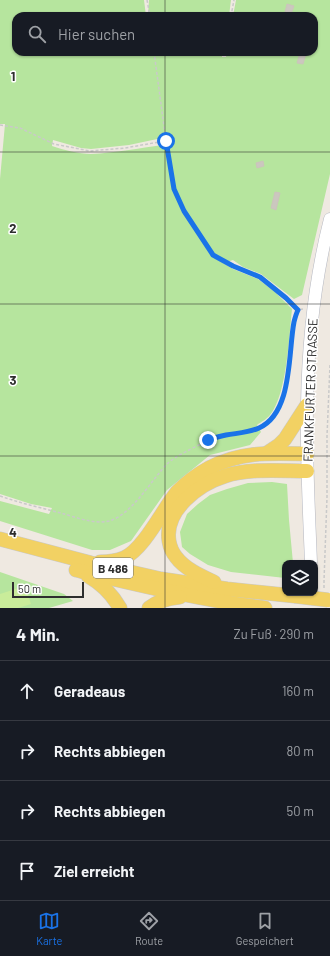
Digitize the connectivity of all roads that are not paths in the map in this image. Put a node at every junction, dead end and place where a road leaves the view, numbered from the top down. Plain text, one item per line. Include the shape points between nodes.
1 (330, 219) edge
2 (307, 405) junction
3 (267, 453) junction
4 (307, 454) junction
5 (307, 472) junction
6 (0, 539) edge
7 (311, 560) edge
8 (91, 563) junction
9 (76, 570) junction
10 (227, 589) junction
11 (312, 596) edge
12 (328, 596) edge
13 (209, 599) junction
14 (120, 608) edge
15 (149, 608) edge
16 (265, 608) edge
17 (313, 608) edge

1 - 2 main road, FRANKFURTER STRASSE via 314,310
2 - 3 main road via 285,439
2 - 4 main road, FRANKFURTER STRASSE
3 - 4 main road
3 - 8 main road via 232,459 208,469 178,491 134,552 124,558
4 - 5 main road, FRANKFURTER STRASSE
5 - 7 main road, FRANKFURTER STRASSE
5 - 10 main road via 268,470 224,476 204,485 174,513 168,536 176,558 198,575
6 - 8 main road, B 486
6 - 9 main road, B 486
8 - 10 main road, B 486 via 161,579
9 - 13 main road, B 486
9 - 14 main road, B 486 via 104,586
10 - 12 main road, B 486, bridge via 295,596
11 - 17 main road
13 - 15 main road via 167,598
13 - 16 main road, B 486

